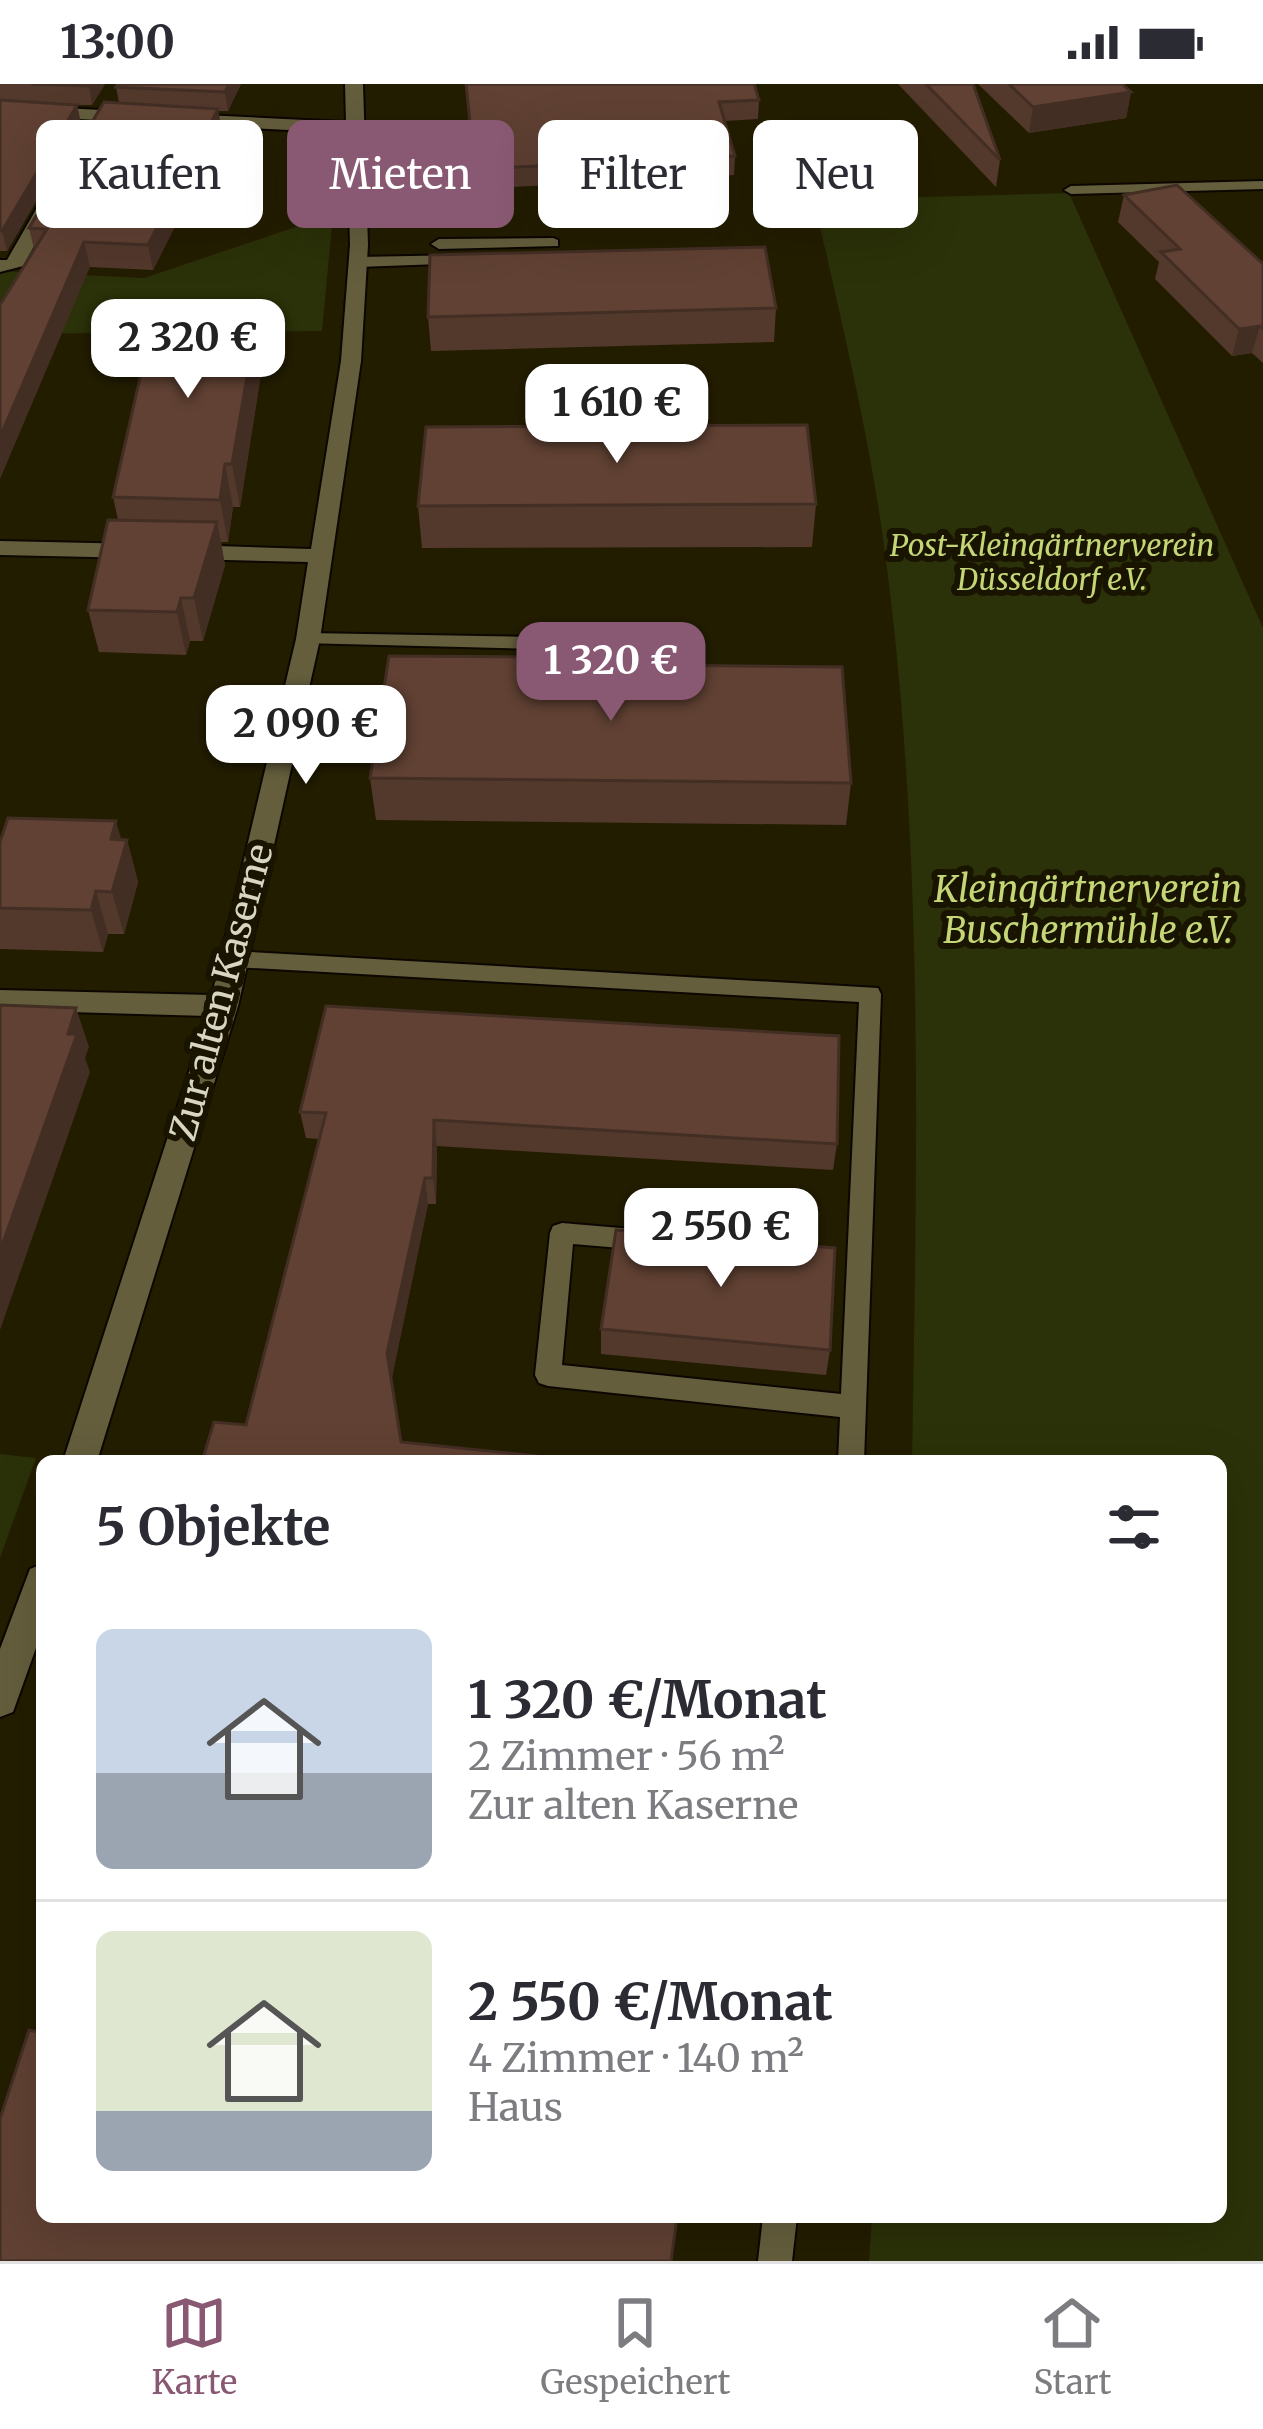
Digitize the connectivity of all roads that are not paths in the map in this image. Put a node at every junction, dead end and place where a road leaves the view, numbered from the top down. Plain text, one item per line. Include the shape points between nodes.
1 (354, 84) edge
2 (105, 107) junction
3 (0, 110) edge
4 (98, 120) edge
5 (356, 120) edge
6 (287, 122) edge
7 (1263, 185) edge
8 (1071, 190) dead end
9 (36, 226) edge
10 (358, 228) edge
11 (557, 250) edge
12 (358, 254) junction
13 (0, 266) edge
14 (0, 548) edge
15 (323, 556) junction
16 (308, 639) junction
17 (538, 643) dead end
18 (235, 959) junction
19 (0, 1000) edge
20 (224, 1006) junction
21 (677, 1242) edge
22 (854, 1407) junction
23 (82, 1455) edge
24 (851, 1455) edge
25 (36, 1597) edge
26 (0, 1700) edge
27 (779, 2223) edge
28 (775, 2261) edge

1 - 5 street, Zur alten Kaserne
2 - 3 street
2 - 4 street
2 - 6 street
7 - 8 lane
9 - 13 street via 13,266
10 - 12 street, Zur alten Kaserne
11 - 12 lane
12 - 15 street, Zur alten Kaserne
14 - 15 street
15 - 16 street, Zur alten Kaserne
16 - 17 lane
16 - 18 street, Zur alten Kaserne
18 - 20 street, Zur alten Kaserne
18 - 22 lane via 870,994 850,1256
19 - 20 street
20 - 23 street, Zur alten Kaserne
21 - 22 lane via 562,1233 548,1375
22 - 24 lane
25 - 26 street
27 - 28 lane

